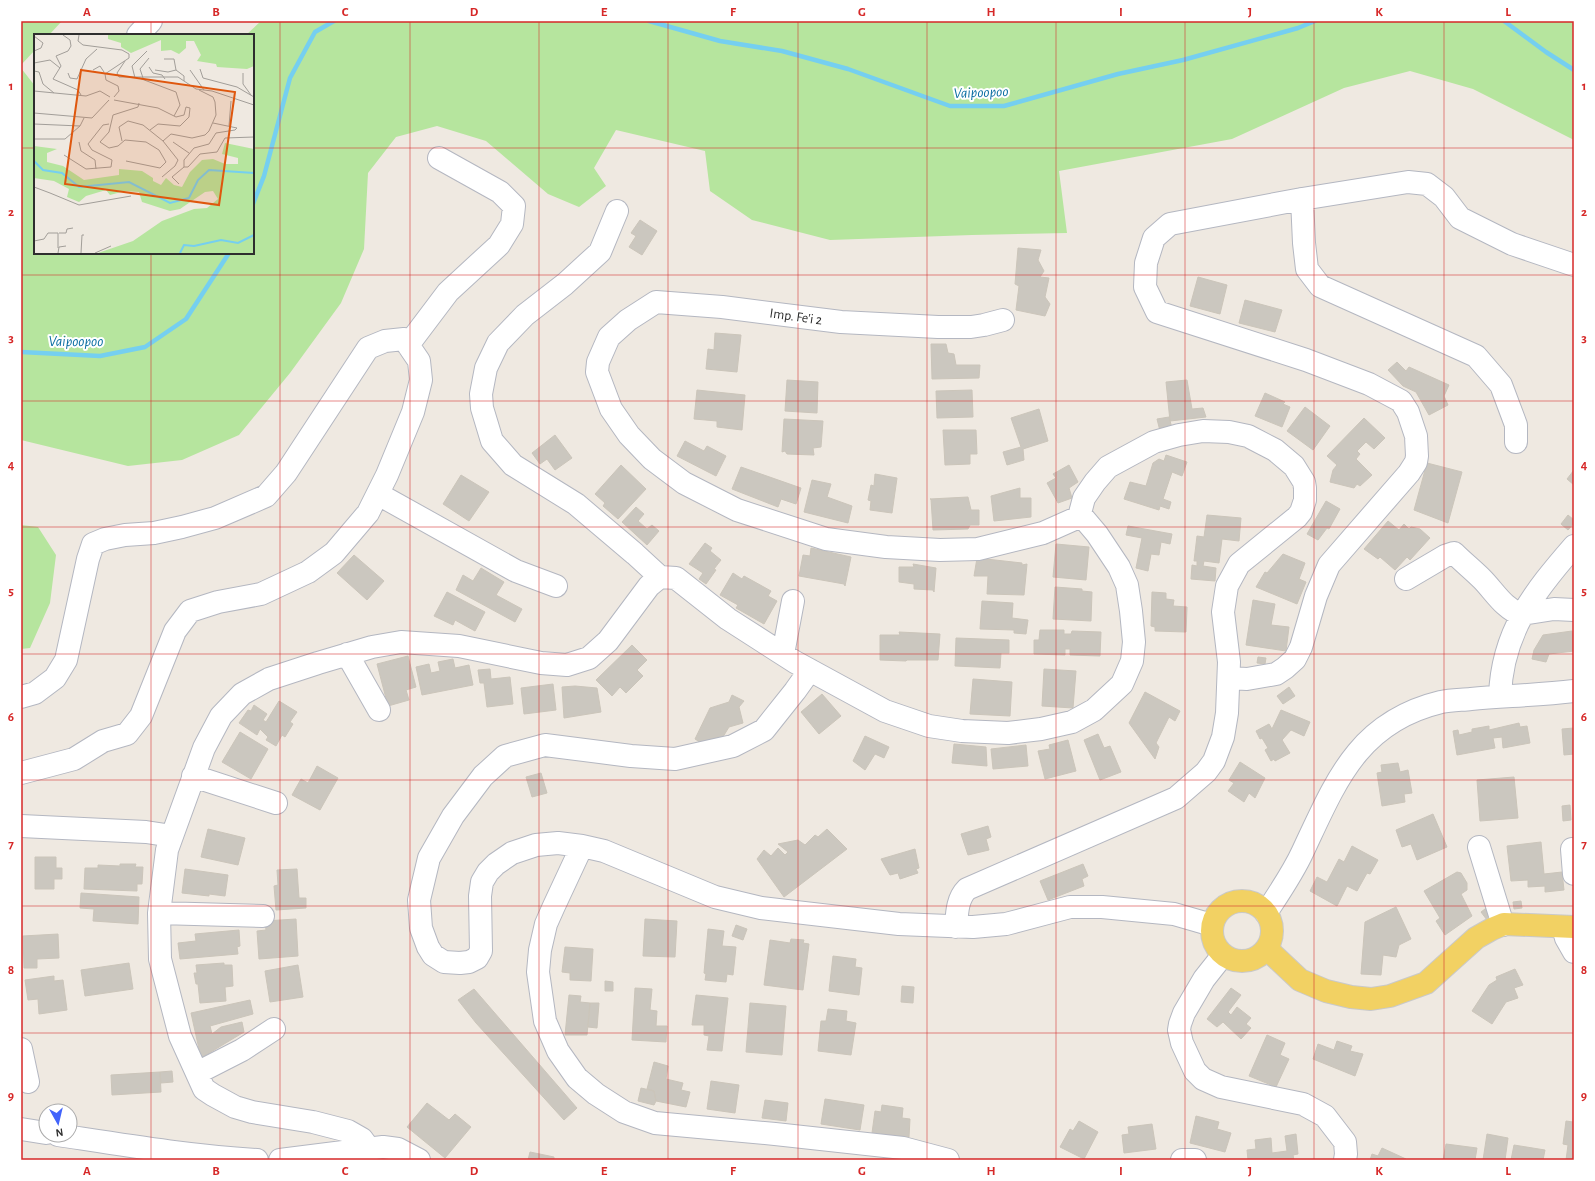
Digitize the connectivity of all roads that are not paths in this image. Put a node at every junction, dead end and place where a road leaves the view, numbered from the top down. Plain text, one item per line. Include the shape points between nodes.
1 (151, 21) edge
2 (139, 34) edge
3 (439, 158) dead end
4 (1302, 199) junction
5 (616, 212) dead end
6 (1574, 264) edge
7 (1003, 320) dead end
8 (408, 345) junction
9 (1516, 442) dead end
10 (378, 494) junction
11 (1080, 514) junction
12 (1574, 546) edge
13 (660, 577) junction
14 (1406, 579) dead end
15 (556, 586) dead end
16 (793, 600) dead end
17 (1574, 610) edge
18 (1522, 614) junction
19 (347, 654) junction
20 (783, 654) junction
21 (810, 670) junction
22 (1229, 678) junction
23 (1574, 692) edge
24 (1500, 696) junction
25 (21, 697) edge
26 (379, 710) dead end
27 (21, 773) edge
28 (193, 776) junction
29 (276, 803) dead end
30 (21, 826) edge
31 (172, 836) junction
32 (582, 846) junction
33 (1480, 847) dead end
34 (1572, 849) dead end
35 (1574, 874) edge
36 (159, 913) junction
37 (1266, 913) junction
38 (263, 916) dead end
39 (1212, 925) junction
40 (1503, 925) junction
41 (956, 927) junction
42 (1569, 936) edge
43 (1267, 949) junction
44 (1223, 955) junction
45 (274, 1028) dead end
46 (21, 1049) edge
47 (197, 1073) junction
48 (28, 1082) dead end
49 (21, 1129) edge
50 (38, 1132) edge
51 (78, 1138) edge
52 (370, 1150) junction
53 (316, 1158) edge
54 (256, 1160) edge
55 (280, 1160) edge
56 (419, 1160) edge
57 (948, 1160) edge
58 (1182, 1160) edge
59 (1195, 1160) edge
60 (1345, 1160) edge

1 - 2 street
3 - 8 street via 500,192 514,206 512,224 500,245 448,292
4 - 6 street via 1408,182 1427,184 1444,197 1460,218 1512,244
4 - 9 street via 1307,269 1320,286 1476,356 1501,385 1516,425
4 - 22 street via 1170,224 1154,238 1146,263 1145,287 1157,312 1306,360 1368,384 1401,401 1413,424 1417,456 1409,473 1329,565 1295,659 1276,674 1248,679
5 - 13 street via 600,252 525,315 498,343 486,368 481,394 482,408 492,441 513,465 576,504
7 - 11 street, Imp. Fe'i 2 via 971,327 856,323 656,302 628,320 609,337 598,362 597,372 611,409 629,435 652,459 684,483 737,510 826,538 886,547 940,550 985,548 1044,533 1079,517
8 - 10 street via 419,361 421,380 413,412
8 - 25 street via 404,340 385,341 368,348 286,473 266,496 215,518 154,533 105,539 93,544 66,660 55,678 35,693
10 - 15 street via 516,571
10 - 27 street via 368,513 334,553 308,572 261,594 218,602 190,611 175,631 141,716 127,734 103,741 74,759
11 - 21 street via 1097,534 1122,573 1127,585 1134,642 1132,661 1122,684 1089,714 1066,724 1008,733 962,731 929,726 885,711
11 - 22 street via 1084,498 1108,467 1148,445 1178,435 1210,431 1248,436 1280,453 1294,466 1305,488 1301,512 1239,564 1227,586 1222,612
12 - 18 street via 1549,575
13 - 19 street via 650,586 608,641 589,658 567,665 541,663 459,646 401,642
13 - 20 street via 676,578 728,619
14 - 18 street via 1454,553 1505,605
16 - 20 street
17 - 18 street via 1554,609
18 - 24 street via 1511,637 1501,679
19 - 26 street
19 - 28 street via 269,679 242,694 221,716
20 - 21 street
21 - 32 street via 764,730 733,746 675,759 545,745 505,756 483,776 453,816 429,858 419,900 421,928 433,955 444,962 454,964 477,958 481,951 482,882 496,864 512,853 536,845 558,843
22 - 41 street via 1223,737 1214,762 1201,777 1182,794 1169,801 967,889 958,904
23 - 24 street
24 - 37 street via 1443,702 1411,711 1384,727 1372,738 1352,759 1340,778 1323,807 1303,852
28 - 29 street
28 - 31 street
30 - 31 street via 146,832
31 - 36 street
32 - 41 street via 604,851 715,897 761,908 900,924
32 - 57 street via 546,924 538,972 544,1021 558,1051 577,1078 624,1112 655,1123 903,1148
33 - 40 street
34 - 35 street
36 - 38 street
36 - 47 street via 160,959 180,1036
37 - 39 main road via 1247,901 1232,903 1219,911
37 - 43 main road via 1270,920 1272,935
39 - 41 street via 1174,914 1102,906 1077,907 1006,924
39 - 44 main road via 1213,941
40 - 42 main road via 1555,926
40 - 43 main road via 1476,938 1426,983 1390,996 1370,999 1326,991 1305,983
43 - 44 main road via 1251,960 1231,960
44 - 60 street via 1200,986 1180,1024 1182,1043 1195,1071 1203,1079 1221,1087 1303,1104 1325,1116 1345,1142
45 - 47 street via 242,1050
46 - 48 street
47 - 52 street via 204,1090 235,1107 348,1131 362,1139
49 - 50 street
51 - 54 street
52 - 53 street
52 - 56 street via 383,1147 398,1149
53 - 55 street
58 - 59 street

